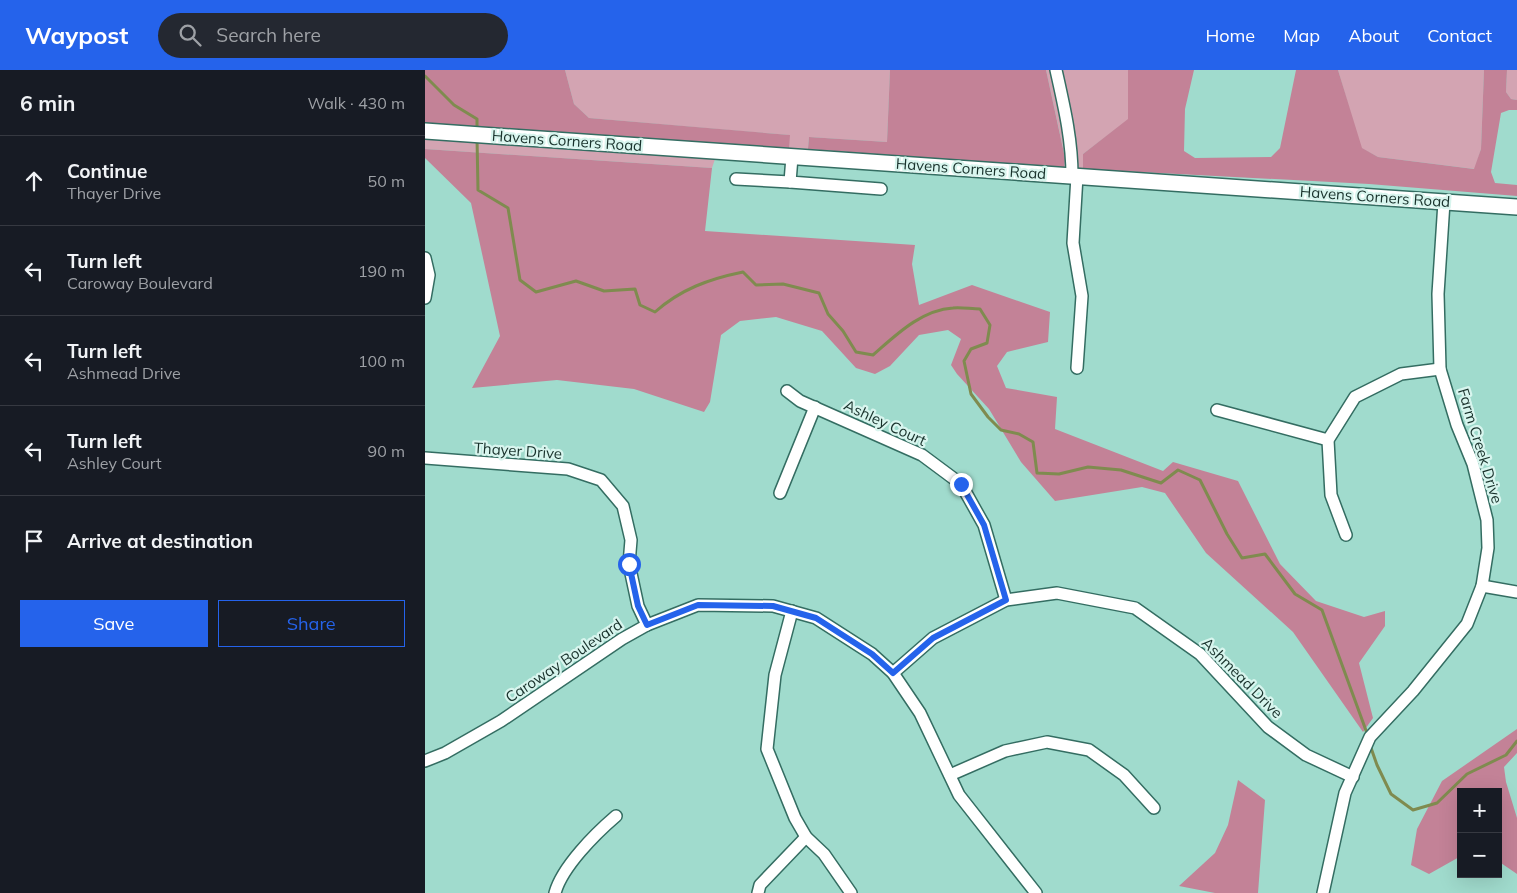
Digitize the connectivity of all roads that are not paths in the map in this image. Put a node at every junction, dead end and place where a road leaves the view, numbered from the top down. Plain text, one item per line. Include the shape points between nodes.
1 (1056, 70) edge
2 (425, 131) edge
3 (792, 157) junction
4 (1075, 176) junction
5 (737, 180) dead end
6 (790, 182) junction
7 (881, 189) dead end
8 (1444, 202) junction
9 (1517, 207) edge
10 (425, 258) edge
11 (425, 298) edge
12 (1077, 368) dead end
13 (1440, 369) junction
14 (787, 391) dead end
15 (815, 408) junction
16 (1217, 410) dead end
17 (1329, 440) junction
18 (425, 458) edge
19 (780, 493) dead end
20 (1346, 535) dead end
21 (1482, 586) junction
22 (1517, 592) edge
23 (1006, 600) junction
24 (792, 611) junction
25 (647, 625) junction
26 (893, 673) junction
27 (425, 761) edge
28 (950, 775) junction
29 (1353, 777) junction
30 (1154, 808) dead end
31 (616, 816) dead end
32 (806, 837) junction
33 (555, 893) edge
34 (758, 893) edge
35 (851, 893) edge
36 (1036, 893) edge
37 (1323, 893) edge

1 - 4 street via 1067,117
2 - 3 main road, Havens Corners Road
3 - 4 main road, Havens Corners Road
3 - 6 street
4 - 8 main road, Havens Corners Road
4 - 12 street via 1073,243 1082,296
5 - 6 street
6 - 7 street
8 - 9 main road, Havens Corners Road
8 - 13 street, Farm Creek Drive via 1438,294
10 - 11 street via 429,275
13 - 17 street via 1401,374 1355,397
13 - 21 street, Farm Creek Drive via 1473,464 1487,520 1488,548
14 - 15 street, Ashley Court
15 - 19 street
15 - 23 street, Ashley Court via 922,455 961,484 984,525
16 - 17 street
17 - 20 street via 1331,495
18 - 25 street, Thayer Drive via 568,469 601,480 623,506 631,540 629,564 638,606
21 - 22 street
21 - 29 street, Farm Creek Drive via 1467,624 1413,691 1370,737
23 - 26 street, Ashmead Drive via 933,638
23 - 29 street, Ashmead Drive via 1057,593 1135,608 1200,654 1268,727 1306,755
24 - 25 street, Caroway Boulevard via 773,606 698,605
24 - 26 street, Caroway Boulevard via 816,618 872,654
24 - 32 street via 775,675 767,749
25 - 27 street, Caroway Boulevard via 501,721
26 - 28 street, Caroway Boulevard via 921,713
28 - 30 street via 1005,751 1047,742 1089,750 1124,775
28 - 36 street, Caroway Boulevard via 959,795
29 - 37 street, Farm Creek Drive via 1345,793
31 - 33 street via 595,835 558,882
32 - 34 street via 760,885
32 - 35 street via 825,854

